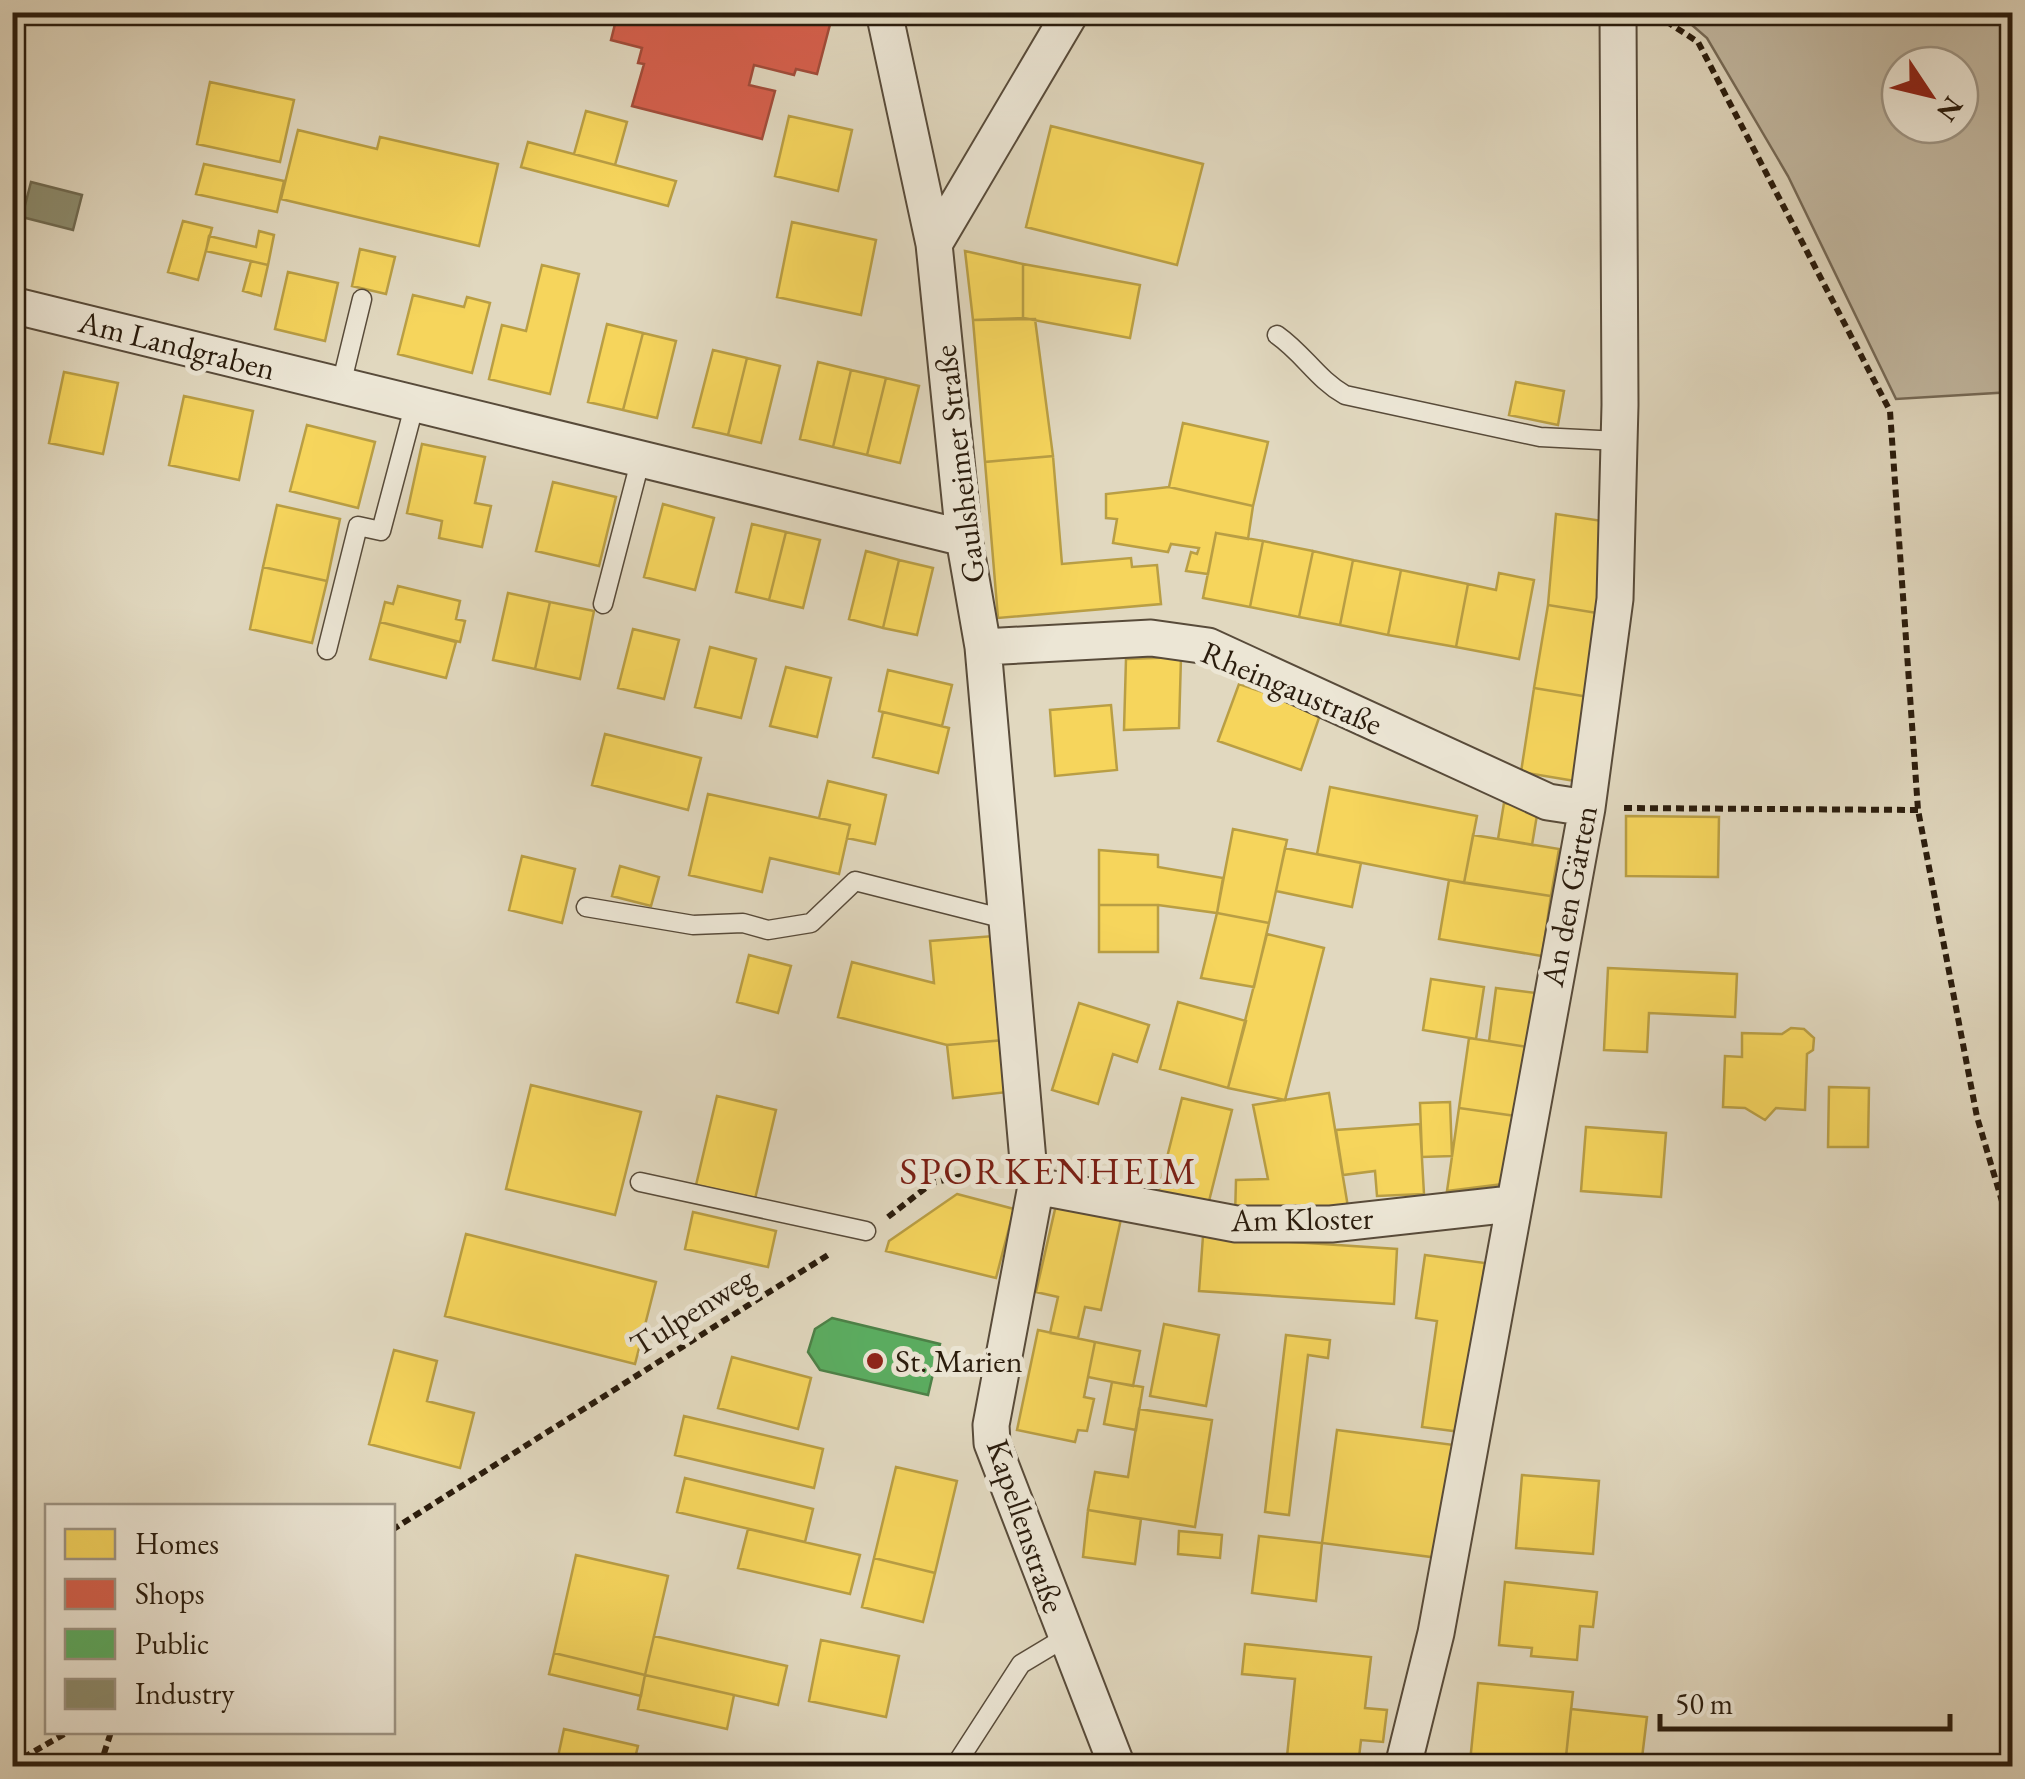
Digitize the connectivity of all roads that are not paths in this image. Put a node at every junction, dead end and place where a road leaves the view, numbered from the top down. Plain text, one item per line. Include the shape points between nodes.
1 (884, 12) edge
2 (1071, 12) edge
3 (1618, 12) edge
4 (934, 244) junction
5 (362, 299) dead end
6 (12, 305) edge
7 (1277, 335) dead end
8 (341, 385) junction
9 (415, 403) junction
10 (1620, 441) junction
11 (641, 458) junction
12 (964, 538) junction
13 (603, 604) dead end
14 (983, 646) junction
15 (327, 650) dead end
16 (1587, 808) junction
17 (586, 907) dead end
18 (1006, 919) junction
19 (1032, 1174) junction
20 (640, 1182) dead end
21 (1511, 1204) junction
22 (866, 1231) road end
23 (1066, 1637) junction
24 (955, 1766) edge
25 (1116, 1766) edge
26 (1402, 1766) edge

1 - 4 street, Gaulsheimer Straße
2 - 4 street
3 - 10 street, An den Gärten
4 - 12 street, Gaulsheimer Straße
5 - 8 lane
6 - 8 street, Am Landgraben
7 - 10 lane via 1300,351 1319,380 1346,395 1540,437
8 - 9 street, Am Landgraben
9 - 11 street, Am Landgraben
9 - 15 lane via 382,531 358,526
10 - 16 street, An den Gärten via 1615,600
11 - 12 street, Am Landgraben
11 - 13 lane
12 - 14 street, Gaulsheimer Straße
14 - 16 street, Rheingaustraße via 1152,638 1208,646 1548,802
14 - 18 street, Gaulsheimer Straße
16 - 21 street, An den Gärten
17 - 18 lane via 768,930 811,923 855,881
18 - 19 street, Gaulsheimer Straße
19 - 21 street, Am Kloster via 1236,1224 1331,1224
19 - 23 street, Kapellenstraße via 991,1424 997,1462
20 - 22 lane
21 - 26 street, An den Gärten via 1436,1633
23 - 24 lane via 1022,1664
23 - 25 street, Kapellenstraße

